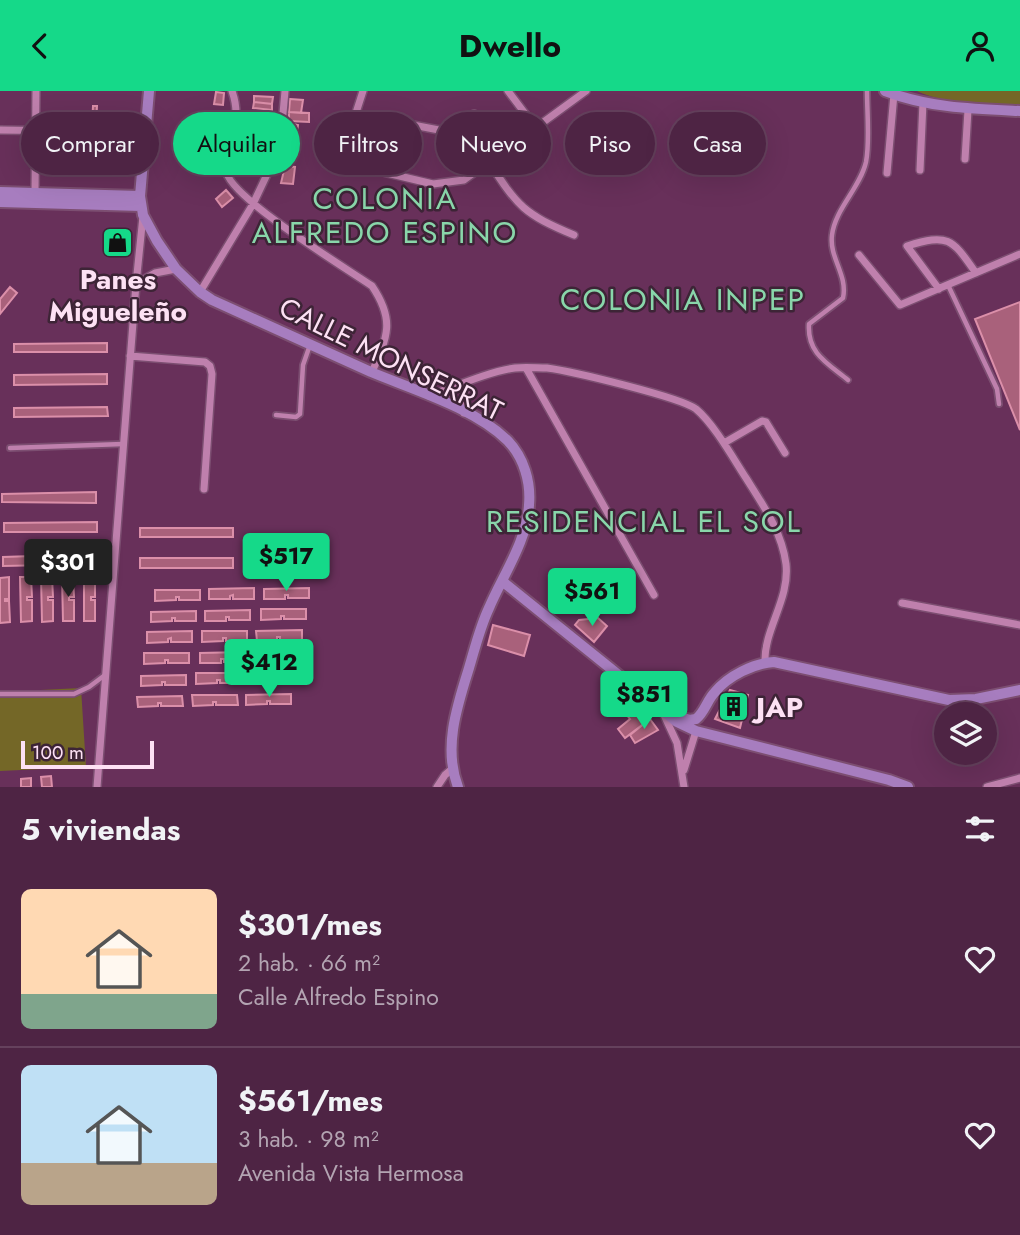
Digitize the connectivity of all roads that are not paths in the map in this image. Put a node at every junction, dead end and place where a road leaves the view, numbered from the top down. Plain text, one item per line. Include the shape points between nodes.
1 (36, 91) edge
2 (149, 91) edge
3 (232, 91) edge
4 (285, 91) edge
5 (363, 91) edge
6 (508, 91) edge
7 (867, 91) edge
8 (580, 93) edge
9 (890, 93) edge
10 (923, 102) junction
11 (968, 110) junction
12 (1020, 111) edge
13 (35, 112) edge
14 (147, 112) edge
15 (356, 112) edge
16 (524, 112) edge
17 (551, 116) edge
18 (0, 129) edge
19 (21, 130) edge
20 (965, 159) dead end
21 (920, 170) dead end
22 (887, 173) dead end
23 (35, 175) edge
24 (143, 175) edge
25 (393, 175) edge
26 (471, 175) edge
27 (498, 175) edge
28 (0, 192) edge
29 (35, 193) junction
30 (0, 202) edge
31 (253, 204) junction
32 (142, 206) junction
33 (574, 236) dead end
34 (1020, 254) edge
35 (859, 255) dead end
36 (176, 269) junction
37 (976, 273) junction
38 (136, 283) junction
39 (948, 285) junction
40 (939, 289) junction
41 (200, 292) junction
42 (310, 344) junction
43 (130, 356) junction
44 (526, 368) junction
45 (372, 372) junction
46 (848, 380) dead end
47 (467, 383) junction
48 (428, 396) junction
49 (999, 404) dead end
50 (464, 413) junction
51 (276, 415) dead end
52 (724, 443) junction
53 (124, 444) junction
54 (10, 448) dead end
55 (785, 453) dead end
56 (204, 489) dead end
57 (502, 581) junction
58 (654, 594) dead end
59 (902, 603) dead end
60 (1020, 625) edge
61 (765, 663) junction
62 (105, 675) junction
63 (1020, 690) edge
64 (0, 694) edge
65 (661, 708) junction
66 (700, 716) junction
67 (695, 731) junction
68 (729, 740) junction
69 (453, 769) junction
70 (682, 774) junction
71 (1020, 778) edge
72 (97, 787) edge
73 (437, 787) edge
74 (458, 787) edge
75 (684, 787) edge
76 (908, 787) edge
77 (987, 787) edge

1 - 13 street
2 - 14 street
3 - 31 street via 237,117 226,172 229,182
4 - 31 street via 280,147
5 - 15 street
6 - 16 street
7 - 46 lane via 866,161 832,231 831,246 846,287 843,297 809,324 808,340 816,352
8 - 17 street
9 - 10 street
9 - 22 street
10 - 11 street
10 - 21 street
11 - 12 street
11 - 20 street
18 - 19 street
23 - 29 street
24 - 32 street
25 - 26 street via 433,184
27 - 33 street via 528,213
28 - 29 street
29 - 32 street
30 - 32 street
31 - 41 street
31 - 45 street via 372,286 387,317 384,346
32 - 36 street, CALLE MONSERRAT
32 - 38 street
34 - 37 street
35 - 40 street via 900,305
36 - 38 street
36 - 41 street, CALLE MONSERRAT
37 - 39 street
37 - 40 street via 948,240 933,238 907,246
38 - 43 street
39 - 40 street
39 - 49 lane via 997,389
41 - 42 street, CALLE MONSERRAT
42 - 45 street, CALLE MONSERRAT
42 - 51 lane via 303,365 300,414
43 - 53 street
43 - 56 street via 210,366
44 - 47 street
44 - 52 street via 550,369 672,399 695,408
44 - 58 street
45 - 48 street, CALLE MONSERRAT
47 - 48 street
47 - 50 street
48 - 50 street, CALLE MONSERRAT
50 - 57 street, CALLE MONSERRAT via 510,443 529,484 526,525
52 - 55 street via 762,421
52 - 61 street via 772,520 785,559 784,589
53 - 54 lane
53 - 62 street
57 - 65 street
57 - 69 street, CALLE MONSERRAT via 488,609 458,705 451,745
59 - 60 street
61 - 63 street via 939,699 976,699
61 - 66 street via 723,684
62 - 64 lane via 74,694
62 - 72 street
65 - 66 street via 689,720
65 - 67 street
65 - 70 street via 677,743
66 - 68 street via 704,728
67 - 68 street
67 - 70 street
68 - 76 street
69 - 73 street
69 - 74 street, CALLE MONSERRAT
70 - 75 street
71 - 77 street

